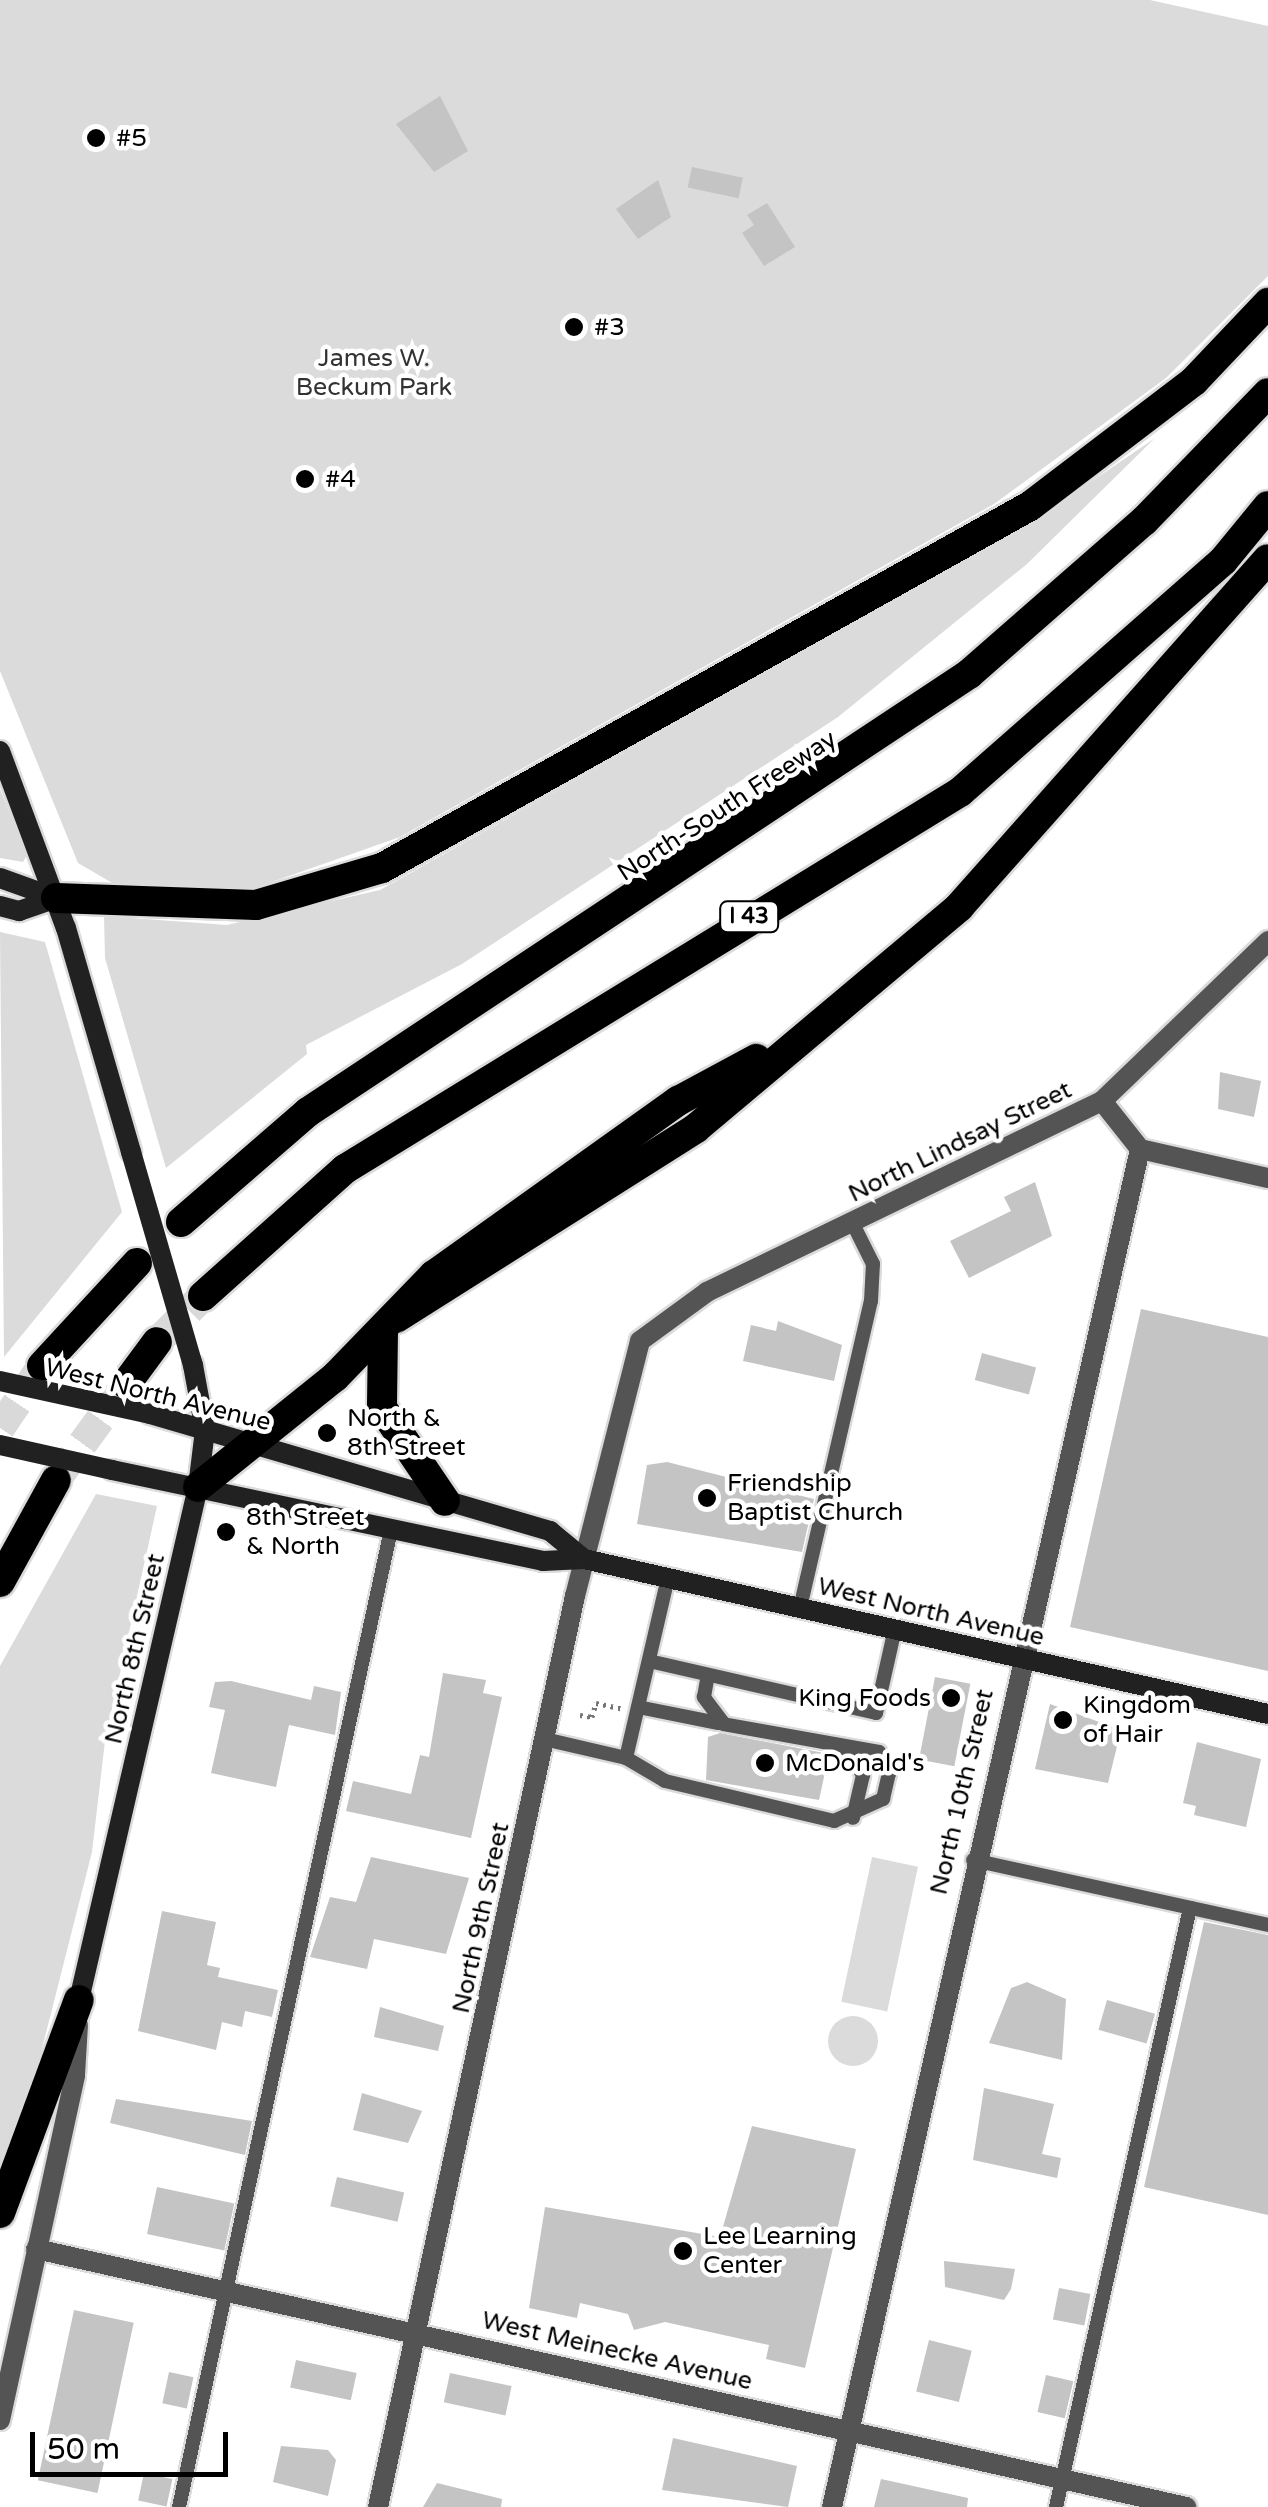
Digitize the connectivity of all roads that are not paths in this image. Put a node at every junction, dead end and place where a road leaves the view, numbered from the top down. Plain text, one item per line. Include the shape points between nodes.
1 (1268, 303) edge
2 (1268, 393) edge
3 (1268, 506) edge
4 (1268, 559) edge
5 (0, 752) edge
6 (0, 878) edge
7 (56, 898) junction
8 (0, 906) edge
9 (1268, 941) edge
10 (1102, 1100) junction
11 (1140, 1149) junction
12 (1268, 1178) edge
13 (182, 1222) dead end
14 (852, 1222) junction
15 (137, 1263) dead end
16 (203, 1296) tunnel mouth
17 (390, 1325) junction
18 (640, 1340) joint
19 (157, 1342) tunnel mouth
20 (42, 1366) tunnel mouth
21 (0, 1382) edge
22 (126, 1384) tunnel mouth
23 (205, 1430) junction
24 (250, 1443) junction
25 (0, 1445) edge
26 (56, 1480) tunnel mouth
27 (198, 1487) junction
28 (446, 1501) junction
29 (392, 1530) junction
30 (584, 1559) junction
31 (668, 1578) junction
32 (0, 1582) edge
33 (800, 1608) junction
34 (896, 1630) junction
35 (1019, 1658) junction
36 (648, 1661) junction
37 (708, 1674) junction
38 (638, 1706) junction
39 (1268, 1714) edge
40 (724, 1724) junction
41 (544, 1738) junction
42 (847, 1750) junction
43 (626, 1758) junction
44 (853, 1818) junction
45 (973, 1860) junction
46 (1190, 1908) junction
47 (1268, 1925) edge
48 (79, 2000) junction
49 (0, 2213) edge
50 (36, 2249) junction
51 (226, 2287) junction
52 (416, 2330) junction
53 (0, 2420) edge
54 (848, 2429) junction
55 (1062, 2480) junction
56 (179, 2507) edge
57 (378, 2507) edge
58 (832, 2507) edge
59 (1056, 2507) edge
60 (1186, 2507) edge

1 - 7 highway via 1194,382 1030,506 382,868 256,905
2 - 13 highway, North-South Freeway via 1144,521 956,685 308,1112
3 - 16 highway, I 43 via 1223,562 960,792 345,1169
4 - 17 highway via 959,907 794,1038 696,1128
5 - 7 main road, North 8th Street
6 - 7 main road
7 - 8 main road via 20,911
7 - 23 main road, North 8th Street, bridge via 194,1366
9 - 10 street, North Lindsay Street
10 - 11 street
10 - 14 street, North Lindsay Street
11 - 12 street
11 - 35 street, North 10th Street
14 - 18 street, North Lindsay Street via 707,1292
14 - 33 lane via 873,1264 871,1301
15 - 20 highway
17 - 24 highway
17 - 28 highway via 382,1408
18 - 30 street, North 9th Street
19 - 22 highway
21 - 23 main road, West North Avenue, bridge
23 - 24 main road, West North Avenue
23 - 27 main road, North 8th Street
24 - 27 highway
24 - 28 main road, West North Avenue
25 - 27 main road, West North Avenue, bridge
26 - 32 highway
27 - 29 main road, West North Avenue
27 - 48 main road, North 8th Street
28 - 30 main road, West North Avenue via 550,1532
29 - 30 main road, West North Avenue via 543,1561
29 - 51 lane
30 - 31 main road, West North Avenue
30 - 41 street, North 9th Street
31 - 33 main road, West North Avenue
31 - 36 lane
33 - 34 main road, West North Avenue
34 - 35 main road, West North Avenue
34 - 37 lane via 876,1712
35 - 39 main road, West North Avenue
35 - 45 street, North 10th Street
36 - 37 lane
36 - 38 lane
37 - 40 lane via 704,1696
38 - 40 lane
38 - 43 lane
40 - 42 lane
41 - 43 lane
41 - 52 street, North 9th Street
42 - 44 lane via 863,1776
42 - 44 lane via 879,1752 889,1774 883,1799
43 - 44 lane via 665,1781
45 - 46 lane
45 - 54 street, North 10th Street
46 - 47 lane
46 - 55 lane
48 - 49 highway
48 - 50 street, North 8th Street via 75,2075
50 - 51 street, West Meinecke Avenue
50 - 53 street, North 8th Street
51 - 52 street, West Meinecke Avenue
51 - 56 lane
52 - 54 street, West Meinecke Avenue
52 - 57 street, North 9th Street
54 - 55 street, West Meinecke Avenue
54 - 58 street, North 10th Street
55 - 59 lane
55 - 60 street, West Meinecke Avenue

